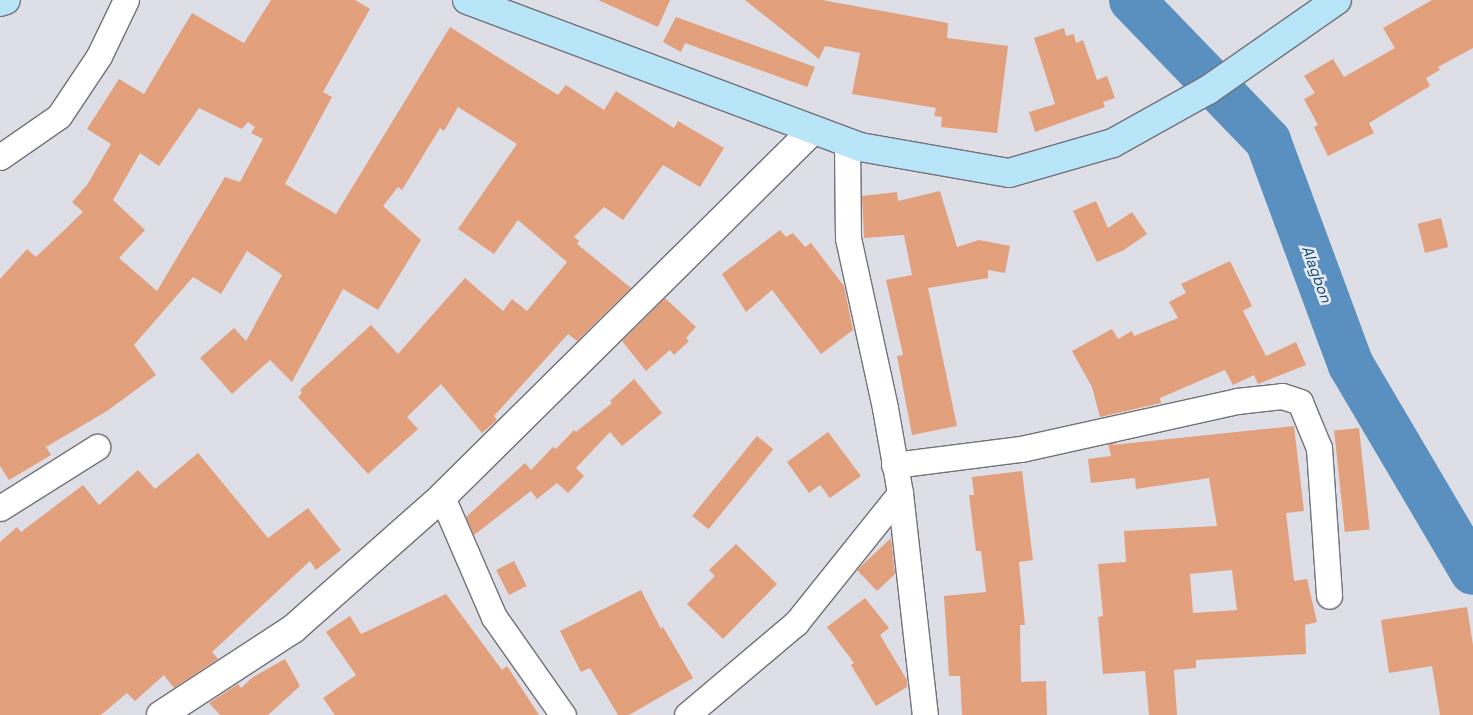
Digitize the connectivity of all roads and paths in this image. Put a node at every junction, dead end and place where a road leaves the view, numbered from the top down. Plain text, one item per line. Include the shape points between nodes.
1 (6, 0) edge
2 (126, 0) edge
3 (467, 0) edge
4 (1337, 0) edge
5 (0, 2) edge
6 (813, 130) junction
7 (847, 143) junction
8 (0, 157) edge
9 (97, 448) dead end
10 (894, 465) junction
11 (900, 493) junction
12 (442, 497) junction
13 (0, 508) edge
14 (1329, 596) dead end
15 (161, 715) edge
16 (564, 715) edge
17 (687, 715) edge
18 (925, 715) edge

1 - 5 main road
2 - 8 street via 99,56 59,116
3 - 6 main road
4 - 7 main road via 1208,90 1113,143 1009,173
6 - 7 main road
6 - 12 street
7 - 10 street via 848,238
9 - 13 street
10 - 11 street
10 - 14 street via 1021,449 1237,401 1282,396 1300,402 1319,448
11 - 17 street via 796,623
11 - 18 street
12 - 15 street via 293,629
12 - 16 street via 494,617

